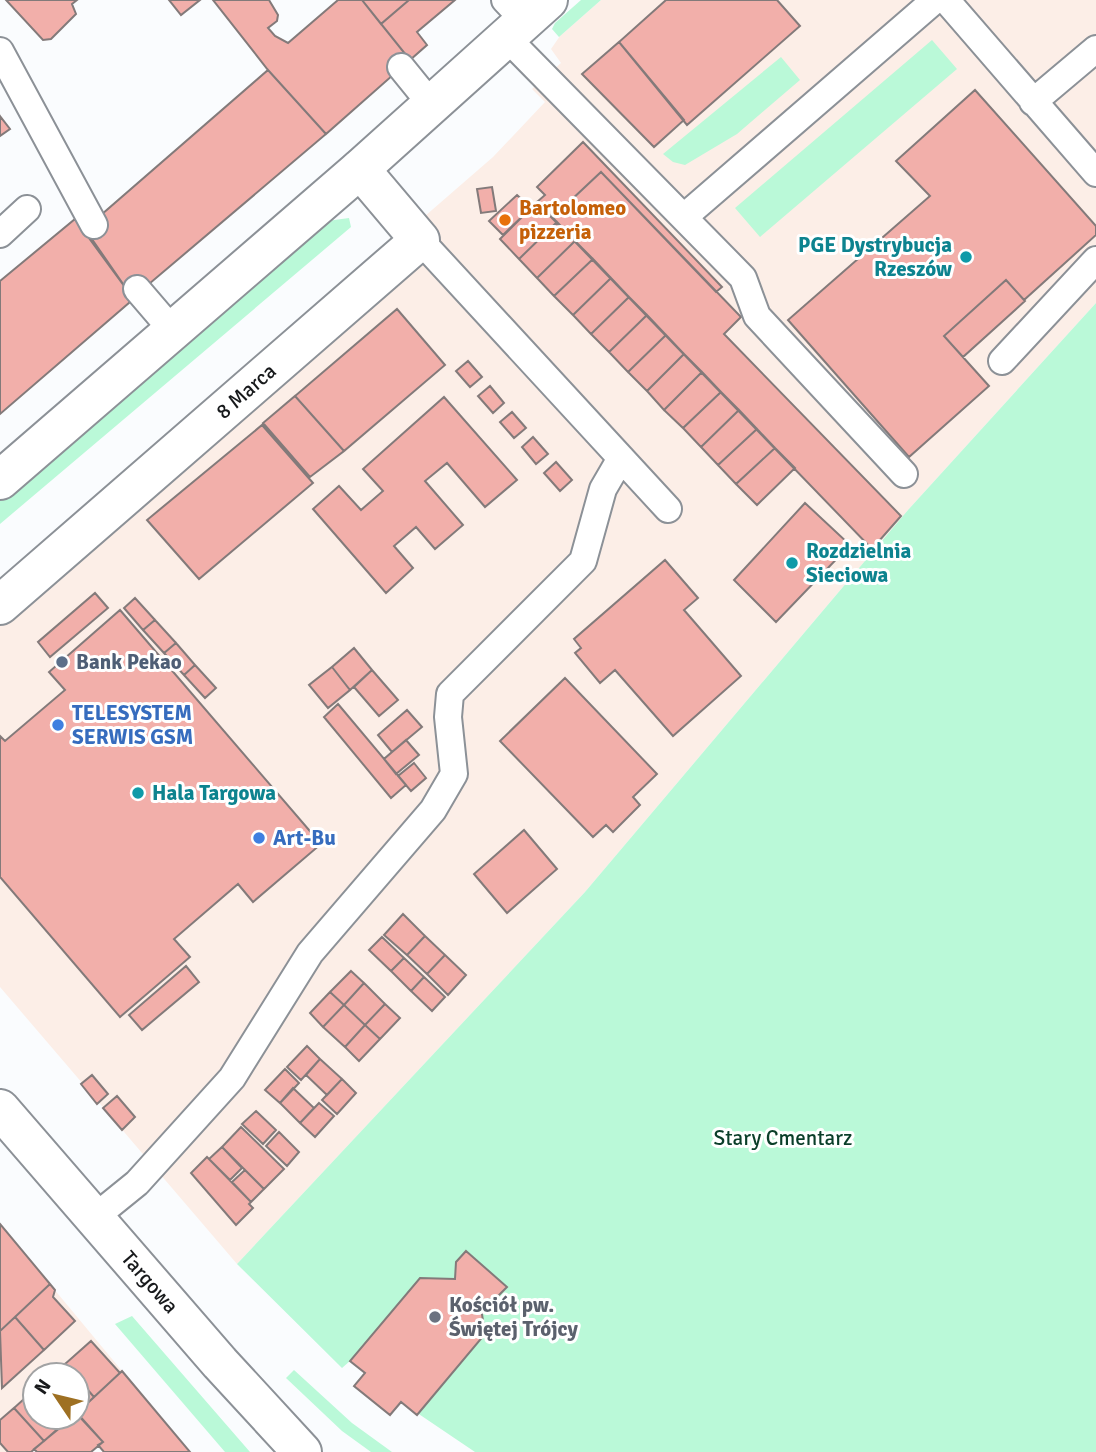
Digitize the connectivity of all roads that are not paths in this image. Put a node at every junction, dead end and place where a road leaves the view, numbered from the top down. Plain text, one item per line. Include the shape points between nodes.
1 (935, 0) edge
2 (946, 0) edge
3 (520, 14) edge
4 (1096, 49) edge
5 (0, 51) edge
6 (401, 67) dead end
7 (1033, 102) junction
8 (431, 104) junction
9 (360, 169) junction
10 (1096, 173) edge
11 (27, 209) dead end
12 (684, 217) junction
13 (94, 225) dead end
14 (0, 234) edge
15 (420, 240) junction
16 (1096, 260) edge
17 (137, 289) dead end
18 (173, 331) junction
19 (1002, 361) dead end
20 (621, 458) junction
21 (904, 474) dead end
22 (0, 480) edge
23 (668, 509) dead end
24 (0, 605) edge
25 (3, 1117) edge
26 (95, 1217) junction
27 (302, 1452) edge

1 - 12 lane
2 - 7 lane
3 - 8 street
3 - 12 lane
4 - 7 lane
5 - 13 lane
6 - 8 lane
7 - 10 lane
8 - 9 street
9 - 15 street
9 - 18 street
11 - 14 lane
12 - 21 lane via 743,278 757,316
15 - 20 lane
15 - 24 street, 8 Marca
16 - 19 lane
17 - 18 lane
18 - 22 street
20 - 23 lane
20 - 26 lane via 603,489 583,561 450,694 454,775 433,810 310,953 232,1078 137,1183
25 - 26 street, Targowa
26 - 27 street, Targowa

